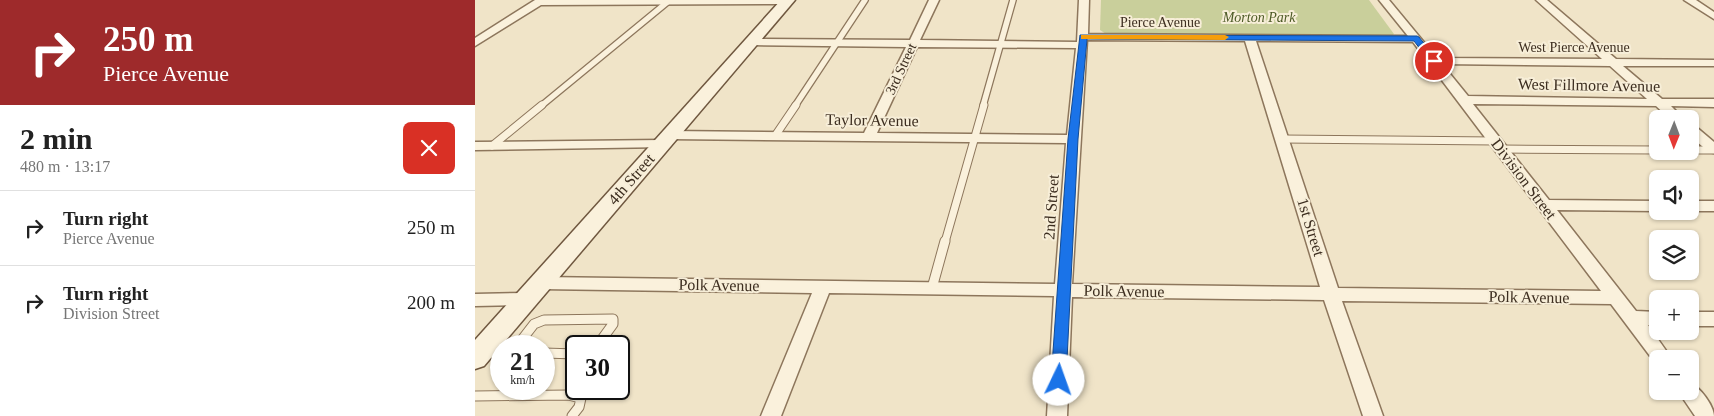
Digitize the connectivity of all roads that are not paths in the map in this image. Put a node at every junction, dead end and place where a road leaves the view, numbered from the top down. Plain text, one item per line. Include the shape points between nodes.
1 (865, 0) edge
2 (934, 0) edge
3 (1013, 0) edge
4 (1084, 0) edge
5 (1384, 0) edge
6 (1541, 0) edge
7 (1689, 0) edge
8 (540, 1) edge
9 (601, 1) edge
10 (668, 1) edge
11 (787, 1) edge
12 (1714, 16) edge
13 (1249, 38) junction
14 (1417, 39) junction
15 (1083, 41) junction
16 (751, 42) junction
17 (475, 43) edge
18 (838, 43) junction
19 (913, 43) junction
20 (1001, 44) junction
21 (1434, 61) junction
22 (1611, 62) junction
23 (1714, 63) edge
24 (1464, 100) junction
25 (1659, 102) junction
26 (1714, 103) edge
27 (1668, 110) edge
28 (775, 136) junction
29 (869, 137) junction
30 (1699, 137) edge
31 (973, 138) junction
32 (1073, 139) junction
33 (1283, 139) junction
34 (666, 140) junction
35 (1498, 145) junction
36 (475, 146) edge
37 (492, 146) junction
38 (1649, 150) edge
39 (1699, 150) edge
40 (1714, 150) edge
41 (1543, 205) junction
42 (1649, 206) edge
43 (1699, 206) edge
44 (1714, 206) edge
45 (541, 283) junction
46 (823, 287) junction
47 (932, 288) junction
48 (1063, 290) junction
49 (1331, 294) junction
50 (1617, 298) junction
51 (527, 299) junction
52 (475, 300) edge
53 (1633, 318) junction
54 (1649, 319) edge
55 (1699, 319) edge
56 (1714, 319) edge
57 (526, 335) edge
58 (605, 335) edge
59 (1656, 350) edge
60 (490, 354) edge
61 (477, 355) edge
62 (475, 396) edge
63 (1695, 400) edge
64 (572, 416) edge
65 (771, 416) edge
66 (1057, 416) edge
67 (1373, 416) edge
68 (1707, 416) edge

1 - 18 lane
2 - 19 street, 3rd Street
3 - 20 lane
4 - 15 street, 2nd Street
5 - 14 street, Division Street
6 - 22 street
7 - 12 street
8 - 9 street
8 - 17 street
9 - 10 street
10 - 11 street
10 - 37 lane
11 - 16 street, 4th Street
13 - 14 street, Pierce Avenue
13 - 15 street, Pierce Avenue
13 - 33 street, 1st Street
14 - 21 street, Division Street
15 - 20 street, Pierce Avenue
15 - 32 street, 2nd Street
16 - 18 street, Pierce Avenue
16 - 34 street, 4th Street
18 - 19 street, Pierce Avenue
18 - 28 lane
19 - 20 street, Pierce Avenue
19 - 29 street, 3rd Street
20 - 31 lane
21 - 22 street, West Pierce Avenue
21 - 24 street, Division Street
22 - 23 street, West Pierce Avenue
22 - 25 street
24 - 25 street, West Fillmore Avenue
24 - 35 street, Division Street
25 - 26 street, West Fillmore Avenue
25 - 27 street
28 - 29 street, Taylor Avenue
28 - 34 street, Taylor Avenue
29 - 31 street, Taylor Avenue
30 - 40 street
31 - 32 street, Taylor Avenue
31 - 47 lane
32 - 48 street, 2nd Street
33 - 35 lane
33 - 49 street, 1st Street
34 - 37 street, Taylor Avenue
34 - 45 street, 4th Street
35 - 38 lane
35 - 41 street, Division Street
36 - 37 street, Taylor Avenue
39 - 40 lane
41 - 42 street
41 - 50 street, Division Street
43 - 44 street
45 - 46 street, Polk Avenue
45 - 51 street, 4th Street
46 - 47 street, Polk Avenue
46 - 65 street
47 - 48 street, Polk Avenue
48 - 49 street, Polk Avenue
48 - 66 street, 2nd Street
49 - 50 street, Polk Avenue
49 - 67 street, 1st Street
50 - 53 street, Division Street
51 - 52 street
51 - 61 street, 4th Street
53 - 54 street
53 - 59 street, Division Street
55 - 56 street
57 - 58 lane via 534,324 543,320 613,319
60 - 61 lane
62 - 64 lane via 581,398
63 - 68 street

